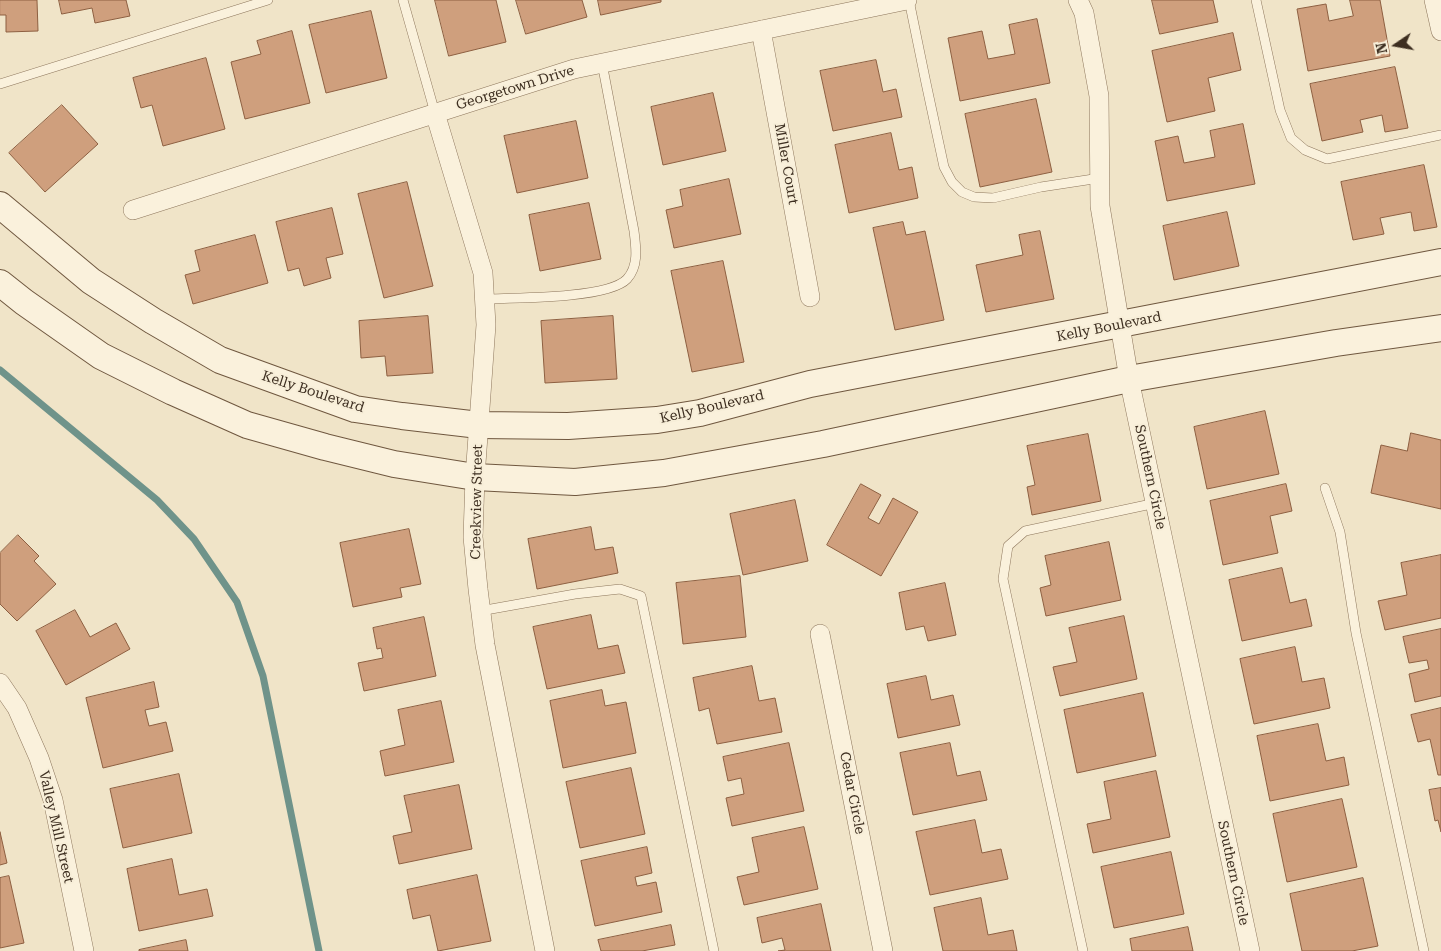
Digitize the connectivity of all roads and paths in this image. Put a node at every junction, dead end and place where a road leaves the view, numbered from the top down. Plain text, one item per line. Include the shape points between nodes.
1 (268, 0) edge
2 (403, 0) edge
3 (908, 0) edge
4 (1078, 0) edge
5 (1256, 0) edge
6 (1434, 0) edge
7 (761, 30) junction
8 (1441, 31) edge
9 (602, 63) junction
10 (0, 84) edge
11 (435, 113) junction
12 (1441, 136) edge
13 (1100, 178) junction
14 (0, 205) edge
15 (133, 210) dead end
16 (1441, 262) edge
17 (0, 282) edge
18 (810, 297) dead end
19 (484, 299) junction
20 (1120, 325) junction
21 (1441, 328) edge
22 (1130, 379) junction
23 (479, 425) junction
24 (475, 477) junction
25 (1325, 488) dead end
26 (1156, 504) junction
27 (480, 611) junction
28 (820, 634) dead end
29 (0, 683) edge
30 (84, 951) edge
31 (545, 951) edge
32 (714, 951) edge
33 (883, 951) edge
34 (1082, 951) edge
35 (1250, 951) edge
36 (1424, 951) edge

1 - 10 lane
2 - 11 lane
3 - 7 street, Georgetown Drive
3 - 13 lane via 944,166 952,182 962,192 974,197 993,198
4 - 13 street, Southern Circle via 1084,13 1099,96
5 - 12 lane via 1280,110 1292,138 1305,150 1327,159
6 - 8 street
7 - 9 street, Georgetown Drive
7 - 18 street, Miller Court
9 - 11 street, Georgetown Drive
9 - 19 lane via 634,231 634,268 626,280 611,288 586,293
11 - 15 street, Georgetown Drive
11 - 19 street, Creekview Street via 483,273
13 - 20 street, Southern Circle via 1100,206
14 - 23 main road, Kelly Boulevard via 91,281 220,360 355,409
16 - 20 main road, Kelly Boulevard
17 - 24 main road via 101,356 247,425 394,464
19 - 23 street, Creekview Street via 486,325
20 - 22 street, Southern Circle
20 - 23 main road, Kelly Boulevard via 810,384 700,413 657,420 568,426
21 - 22 main road
22 - 24 main road via 823,444 664,473 575,482
22 - 26 street, Southern Circle
23 - 24 street, Creekview Street
24 - 27 street, Creekview Street via 473,537
25 - 36 lane via 1340,532 1356,633
26 - 34 lane via 1025,531 1008,546 1003,579
26 - 35 street, Southern Circle
27 - 31 street, Creekview Street
27 - 32 lane via 620,589 641,596
28 - 33 street, Cedar Circle
29 - 30 street, Valley Mill Street via 17,708 53,800

